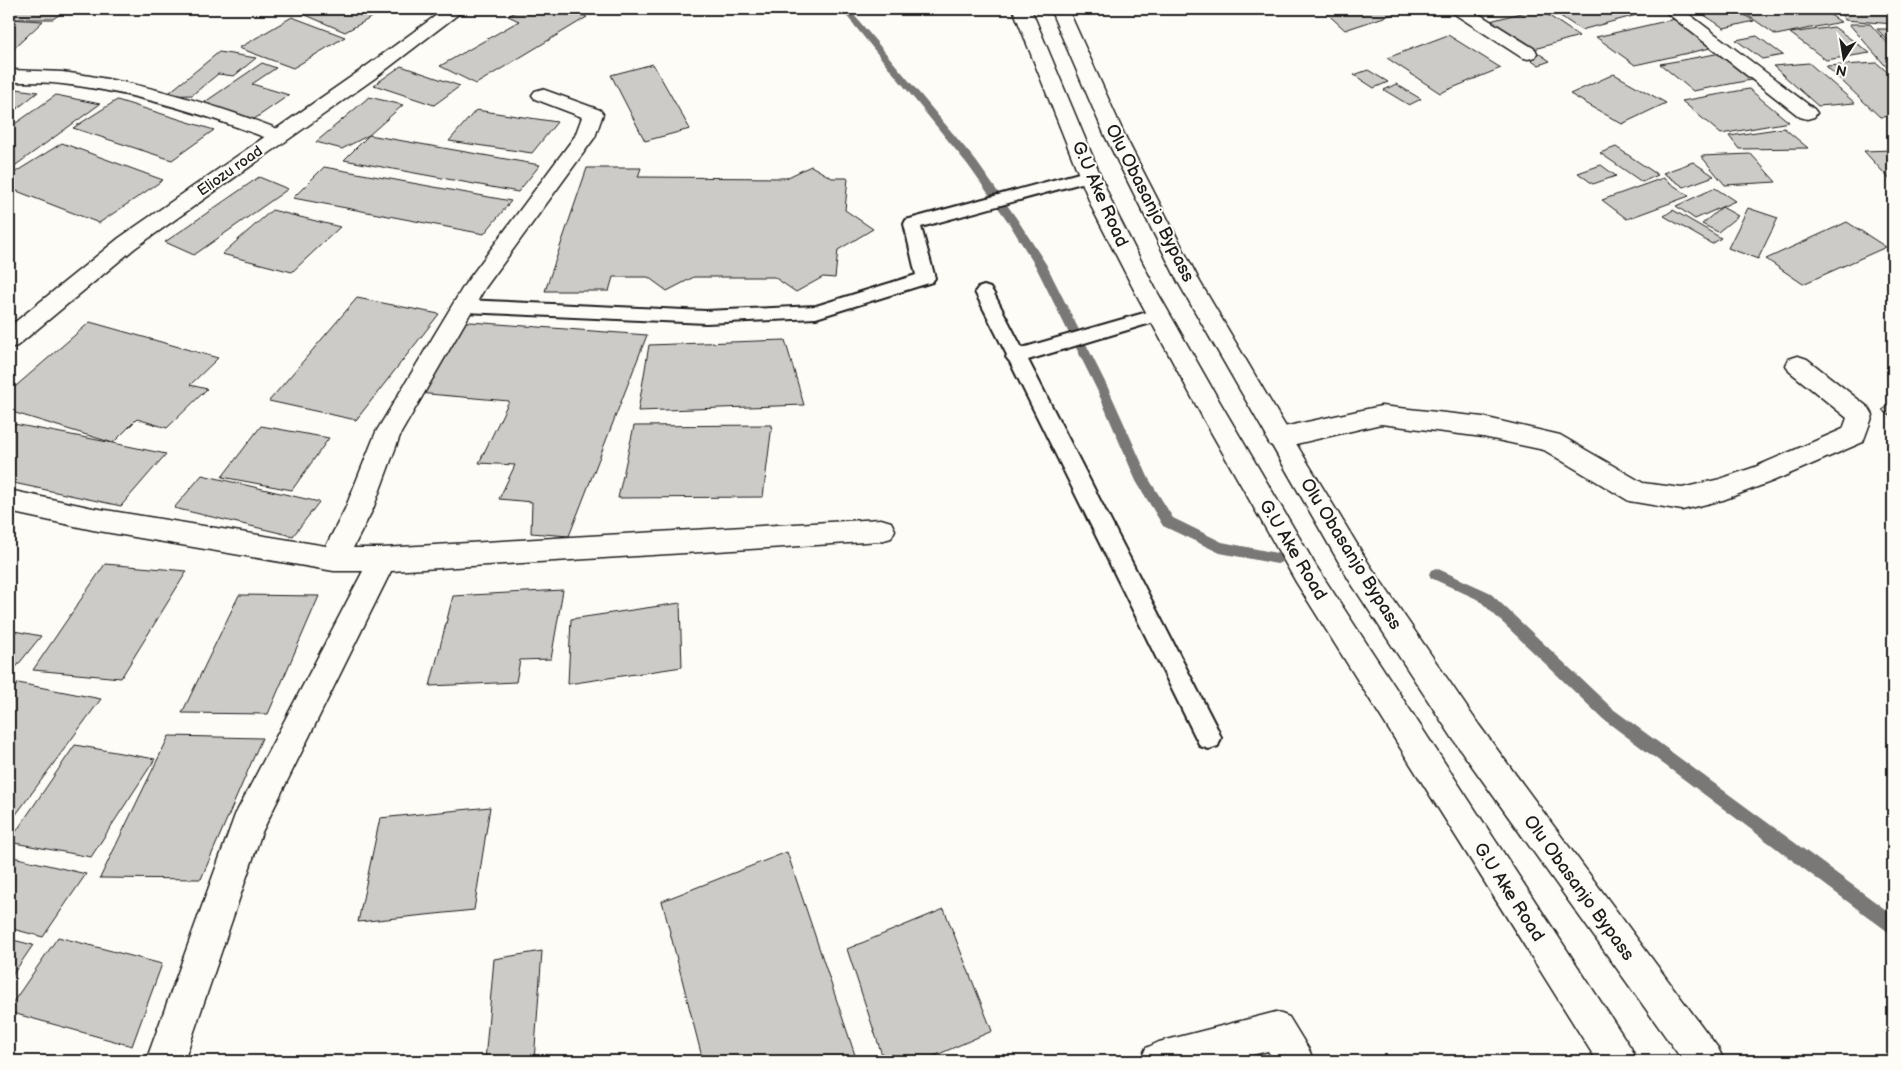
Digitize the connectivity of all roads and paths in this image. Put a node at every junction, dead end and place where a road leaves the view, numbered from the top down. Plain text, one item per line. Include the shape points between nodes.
1 (456, 9) edge
2 (1022, 9) edge
3 (1059, 9) edge
4 (1458, 9) edge
5 (1671, 9) edge
6 (1528, 53) dead end
7 (12, 76) dead end
8 (542, 95) dead end
9 (1807, 113) dead end
10 (279, 136) junction
11 (1090, 175) junction
12 (984, 292) dead end
13 (464, 306) junction
14 (1158, 315) junction
15 (9, 340) edge
16 (1015, 357) junction
17 (1798, 365) dead end
18 (1279, 438) junction
19 (9, 501) edge
20 (881, 530) dead end
21 (334, 559) junction
22 (383, 560) junction
23 (1209, 738) dead end
24 (165, 1061) edge
25 (1159, 1061) edge
26 (1295, 1061) edge
27 (1618, 1061) edge
28 (1706, 1061) edge

1 - 10 street, Eliozu road
2 - 11 street, G.U Ake Road
3 - 18 street, Olu Obasanjo Bypass via 1148,204
4 - 6 street
5 - 9 street
7 - 10 street via 67,79 121,88 249,124
8 - 13 street via 593,114 585,137 476,284
10 - 15 street, Eliozu road via 127,244
11 - 13 lane via 912,224 926,278 816,312 706,317
11 - 14 street, G.U Ake Road via 1104,210
12 - 16 lane
13 - 21 street via 389,432 359,509
14 - 16 lane
14 - 27 street, G.U Ake Road via 1306,574
16 - 23 lane
17 - 18 street via 1860,415 1854,435 1764,474 1682,499 1638,493 1551,442 1483,427 1381,416
18 - 28 street, Olu Obasanjo Bypass via 1359,572 1468,735
19 - 21 street via 93,519
20 - 22 street
21 - 22 street
22 - 24 street via 247,826
25 - 26 street via 1276,1030

